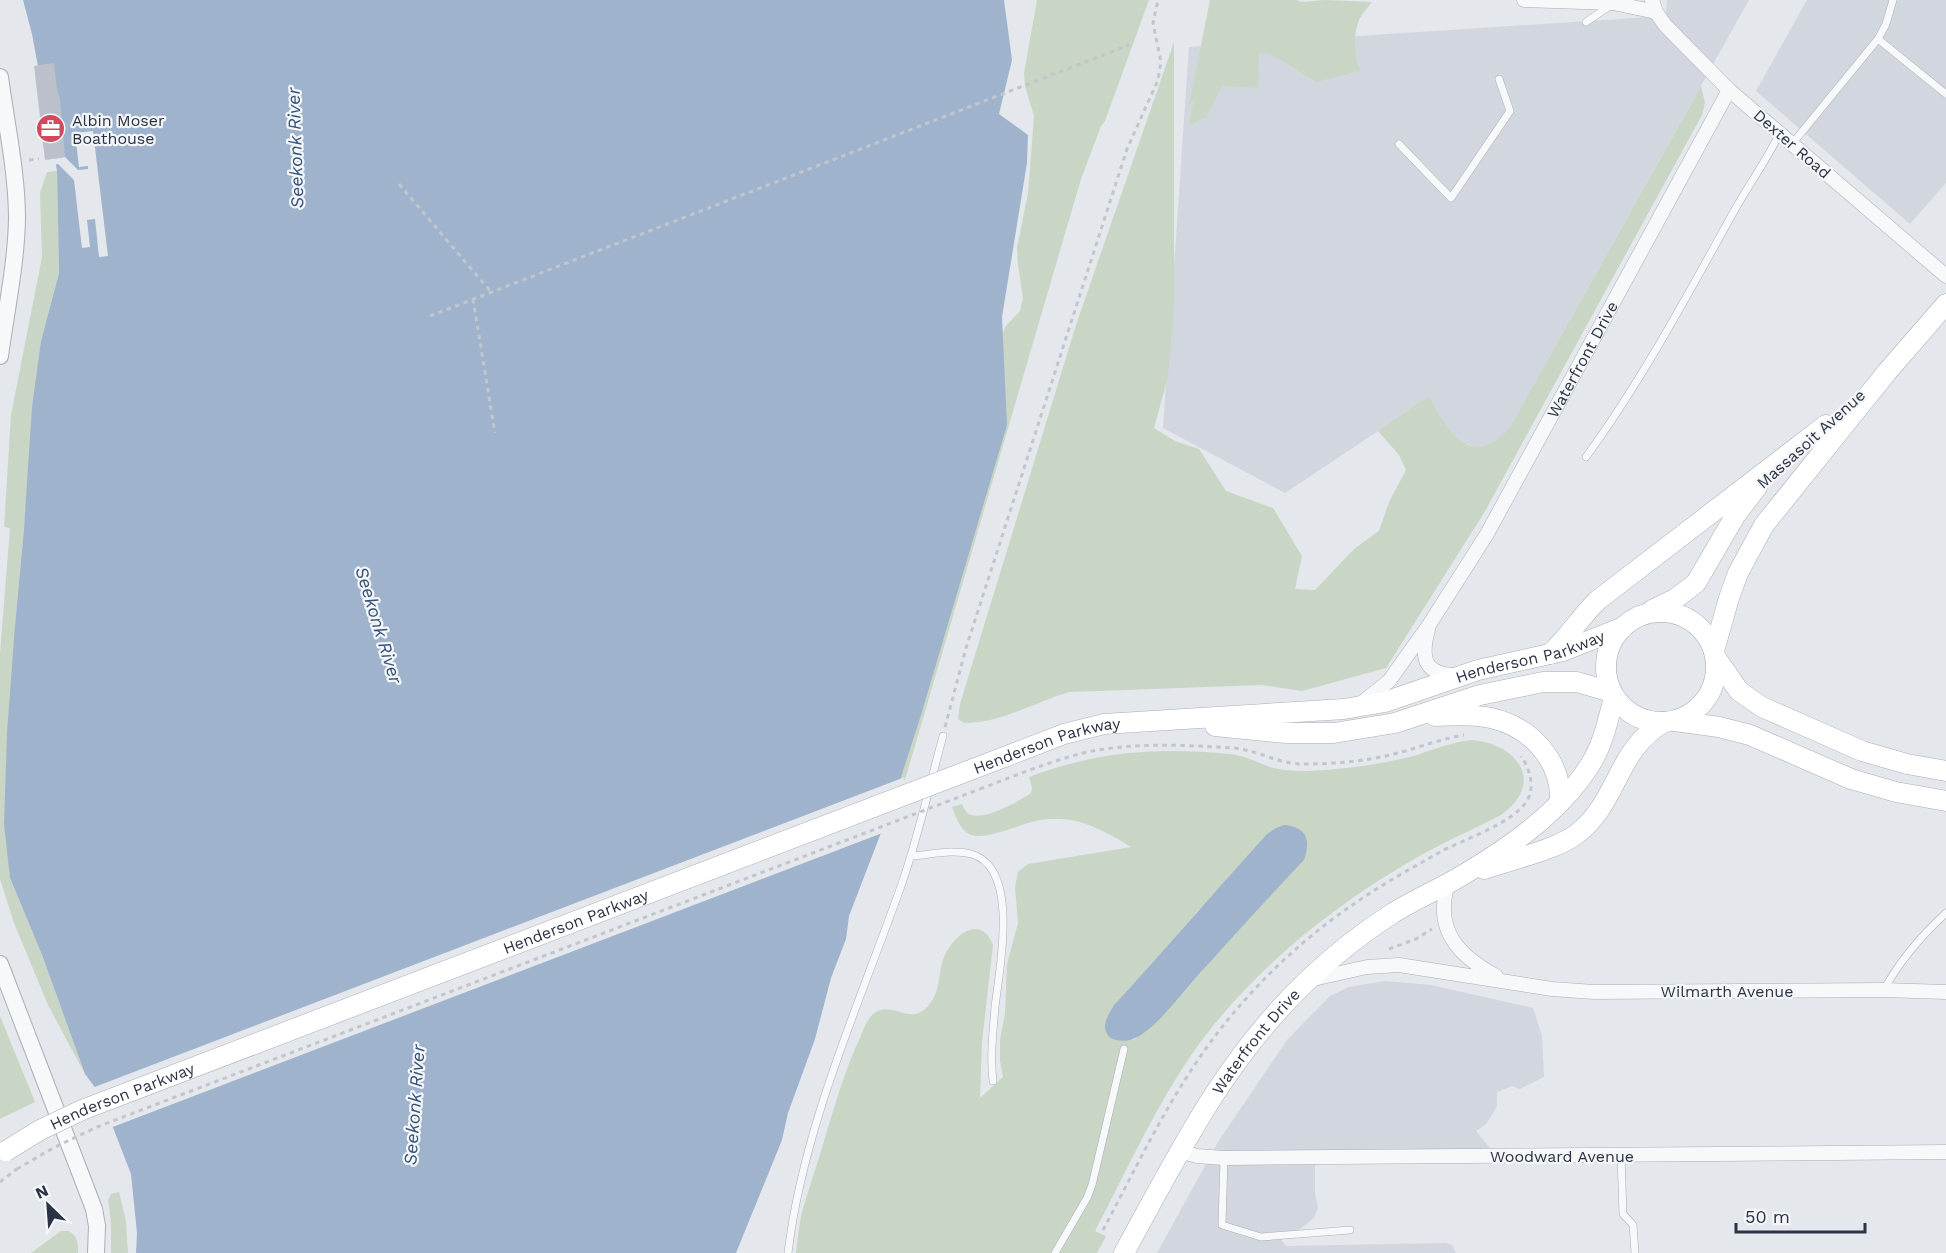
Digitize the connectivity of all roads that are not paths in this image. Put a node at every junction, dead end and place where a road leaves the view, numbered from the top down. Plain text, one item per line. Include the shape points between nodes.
1 (1524, 0) edge
2 (1893, 0) edge
3 (1613, 3) junction
4 (1654, 6) edge
5 (1586, 22) dead end
6 (1878, 39) junction
7 (0, 76) edge
8 (1499, 79) dead end
9 (1729, 90) junction
10 (1946, 93) edge
11 (1780, 134) junction
12 (1399, 144) dead end
13 (1792, 144) junction
14 (1946, 276) edge
15 (1946, 304) edge
16 (0, 356) edge
17 (1887, 372) junction
18 (1826, 425) junction
19 (1586, 457) dead end
20 (1645, 614) junction
21 (1429, 625) junction
22 (1621, 628) junction
23 (1715, 654) junction
24 (1549, 655) junction
25 (1465, 675) junction
26 (1613, 695) junction
27 (1354, 707) junction
28 (1411, 719) junction
29 (1155, 720) junction
30 (1668, 722) junction
31 (943, 736) road end
32 (1946, 771) edge
33 (1946, 801) edge
34 (1560, 802) junction
35 (911, 856) junction
36 (1448, 883) junction
37 (1946, 913) edge
38 (0, 964) edge
39 (1307, 981) junction
40 (1509, 981) junction
41 (1884, 990) junction
42 (1946, 992) edge
43 (1124, 1049) dead end
44 (993, 1081) dead end
45 (1179, 1151) junction
46 (1946, 1152) edge
47 (2, 1154) edge
48 (1621, 1156) junction
49 (1224, 1158) junction
50 (1350, 1230) dead end
51 (96, 1253) edge
52 (788, 1253) edge
53 (1055, 1253) edge
54 (1124, 1253) edge
55 (1635, 1253) edge

1 - 3 street
2 - 6 lane
3 - 4 street
3 - 5 lane
4 - 9 street, Dexter Road via 1665,25
6 - 10 lane
6 - 13 lane
7 - 16 street via 16,191 13,265
8 - 12 lane via 1510,111 1450,198
9 - 11 street, Dexter Road
9 - 21 street, Waterfront Drive via 1495,520
11 - 13 street, Dexter Road
11 - 19 lane via 1625,401
13 - 14 street, Dexter Road
15 - 17 main road, Massasoit Avenue
17 - 18 main road, Massasoit Avenue
17 - 23 main road, Massasoit Avenue via 1757,537 1733,585
18 - 20 main road, Massasoit Avenue via 1751,495 1696,583
18 - 24 main road via 1598,600
20 - 22 main road, Henderson Parkway
20 - 23 main road via 1666,612 1689,619 1703,630
21 - 25 street, Waterfront Drive via 1424,649 1429,666 1442,674
21 - 27 street, Waterfront Drive via 1389,681
22 - 24 main road, Henderson Parkway
22 - 26 main road, Henderson Parkway via 1610,643 1605,661 1607,683
23 - 30 main road via 1716,672 1705,701 1690,714
23 - 32 main road via 1739,691 1762,707 1862,751
24 - 25 main road, Henderson Parkway
25 - 27 main road, Henderson Parkway via 1395,699
26 - 28 main road, Henderson Parkway via 1577,682 1555,680 1480,695
26 - 30 main road, Henderson Parkway via 1636,717
26 - 34 main road, Waterfront Drive via 1602,741 1592,763
27 - 29 main road, Henderson Parkway
28 - 29 main road, Henderson Parkway via 1318,734
28 - 34 main road via 1479,716 1522,731 1551,761
29 - 47 main road, Henderson Parkway, bridge via 1084,728 973,769 82,1110
30 - 33 main road, Henderson Parkway via 1719,727 1750,735 1851,779
30 - 36 main road, Waterfront Drive via 1636,745 1600,809 1578,833 1559,844
31 - 35 lane
34 - 36 main road, Waterfront Drive via 1521,835
35 - 44 lane via 971,854 991,867 997,878 1003,929 991,1059
35 - 52 lane via 827,1093 802,1181
36 - 39 main road, Waterfront Drive via 1381,921
36 - 40 street, Wilmarth Avenue via 1444,914 1451,939 1479,966
37 - 41 lane via 1912,948
38 - 51 street via 94,1209
39 - 40 street, Wilmarth Avenue via 1345,970 1387,965
39 - 45 main road, Waterfront Drive via 1243,1051
40 - 41 street, Wilmarth Avenue via 1594,992
41 - 42 street, Wilmarth Avenue
43 - 53 lane via 1092,1185
45 - 49 street, Woodward Avenue
45 - 54 main road, Waterfront Drive
46 - 48 street, Woodward Avenue
48 - 49 street, Woodward Avenue
48 - 55 lane via 1623,1214 1632,1225
49 - 50 lane via 1222,1225 1261,1237

